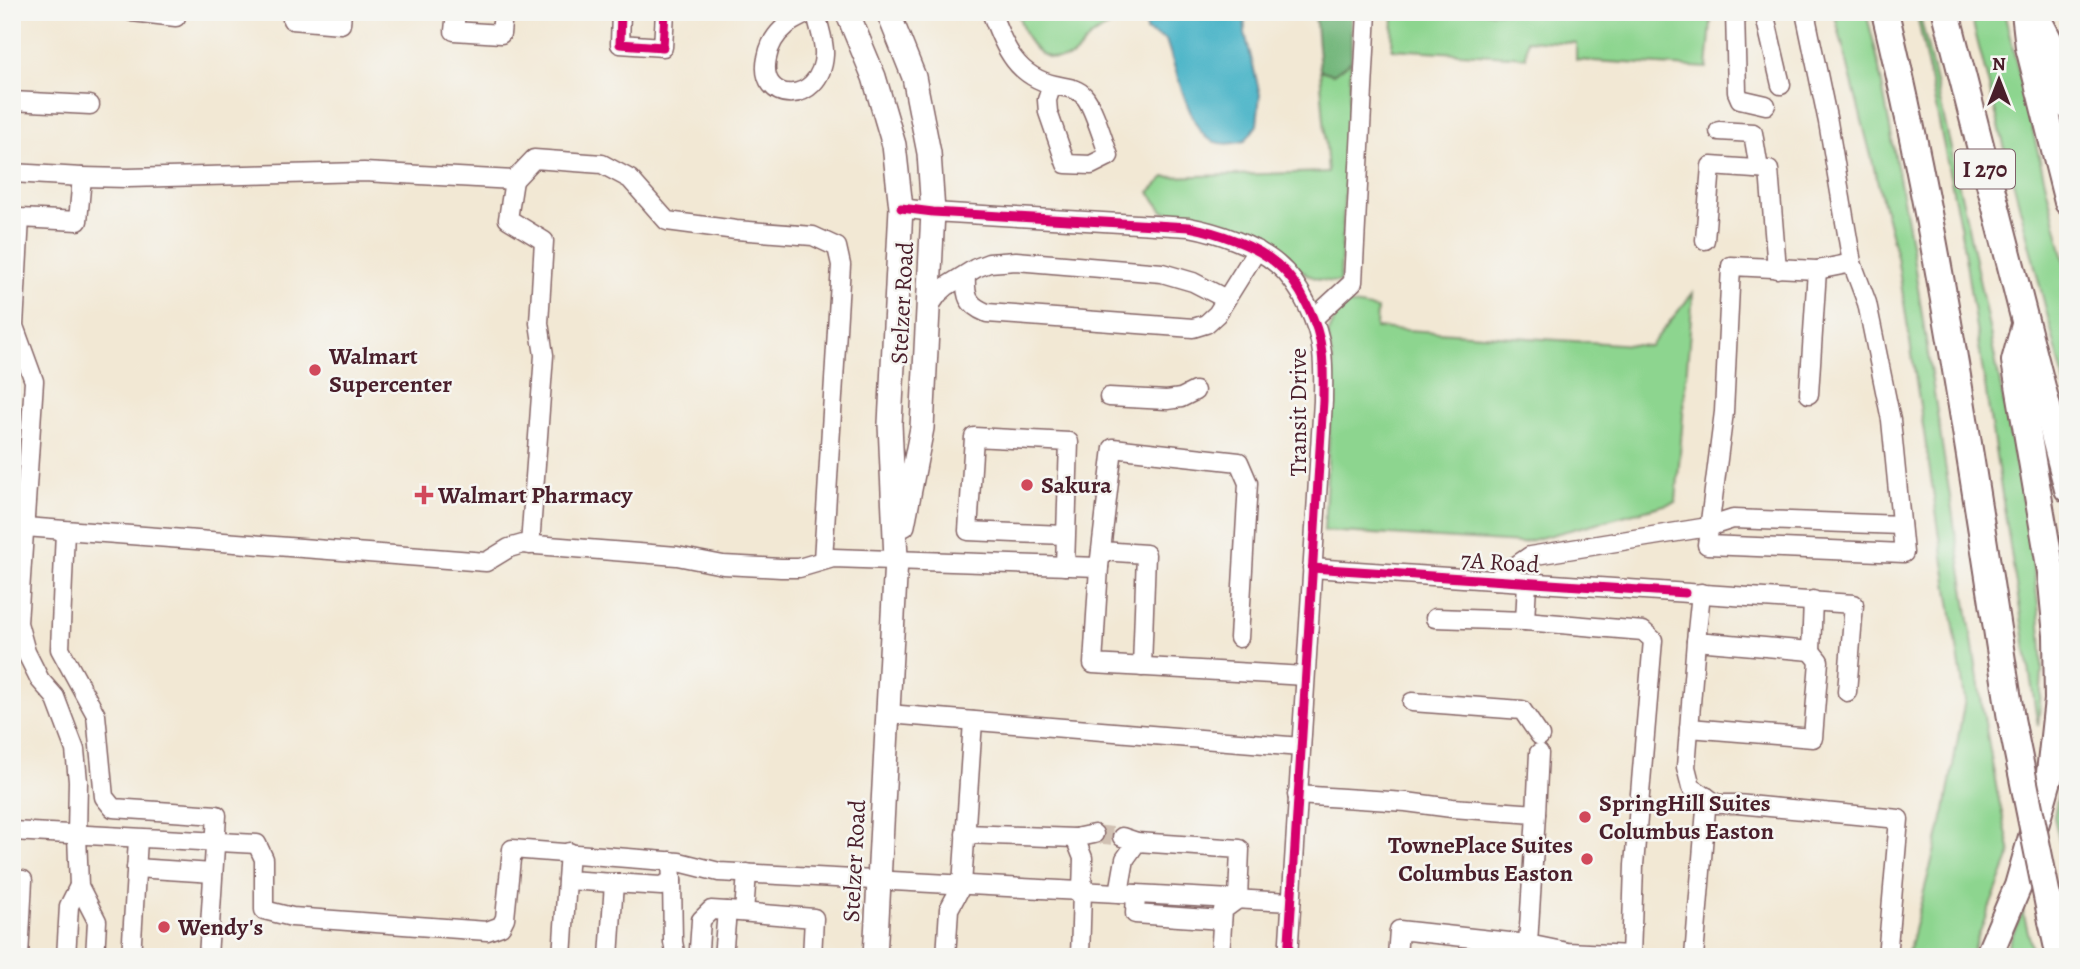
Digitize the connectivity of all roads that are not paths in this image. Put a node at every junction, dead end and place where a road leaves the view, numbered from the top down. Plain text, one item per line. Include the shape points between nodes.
1 (132, 12) edge
2 (176, 12) edge
3 (292, 12) edge
4 (342, 12) edge
5 (456, 12) edge
6 (503, 12) edge
7 (621, 12) edge
8 (665, 12) edge
9 (809, 12) edge
10 (816, 12) edge
11 (847, 12) edge
12 (888, 12) edge
13 (990, 12) edge
14 (1367, 12) edge
15 (1735, 12) edge
16 (1764, 12) edge
17 (1805, 12) edge
18 (1885, 12) edge
19 (1946, 12) edge
20 (2025, 12) edge
21 (2034, 12) edge
22 (1052, 85) junction
23 (1781, 85) dead end
24 (12, 101) edge
25 (89, 105) dead end
26 (1766, 105) dead end
27 (2068, 106) edge
28 (1719, 131) dead end
29 (1759, 169) junction
30 (12, 173) edge
31 (82, 177) junction
32 (514, 180) junction
33 (2068, 202) edge
34 (901, 208) junction
35 (933, 212) junction
36 (1705, 240) dead end
37 (1257, 250) junction
38 (1852, 263) junction
39 (1777, 269) junction
40 (1817, 270) junction
41 (966, 275) junction
42 (1226, 299) junction
43 (929, 307) junction
44 (1314, 318) junction
45 (2025, 325) junction
46 (1195, 391) dead end
47 (1809, 394) dead end
48 (1109, 397) dead end
49 (20, 489) edge
50 (2068, 489) edge
51 (1901, 525) junction
52 (25, 527) junction
53 (1708, 527) junction
54 (65, 531) junction
55 (1065, 535) junction
56 (530, 545) junction
57 (896, 559) junction
58 (1100, 559) junction
59 (823, 560) junction
60 (1065, 566) junction
61 (1312, 568) junction
62 (1495, 580) junction
63 (1527, 583) junction
64 (1693, 593) junction
65 (1813, 600) junction
66 (1435, 618) dead end
67 (1525, 621) junction
68 (1239, 638) dead end
69 (1696, 641) junction
70 (1811, 651) junction
71 (1142, 667) junction
72 (1305, 676) junction
73 (1847, 692) dead end
74 (1412, 702) dead end
75 (888, 715) junction
76 (973, 721) junction
77 (1689, 728) junction
78 (1301, 747) junction
79 (1297, 795) junction
80 (1707, 797) junction
81 (1536, 814) junction
82 (12, 831) edge
83 (965, 834) junction
84 (1094, 834) tunnel mouth
85 (77, 835) junction
86 (1075, 838) junction
87 (138, 839) junction
88 (215, 843) junction
89 (569, 852) junction
90 (671, 861) junction
91 (136, 869) junction
92 (213, 873) junction
93 (747, 873) junction
94 (12, 879) edge
95 (567, 880) junction
96 (879, 880) junction
97 (672, 881) junction
98 (614, 883) junction
99 (962, 885) junction
100 (79, 886) junction
101 (1084, 891) junction
102 (1127, 893) junction
103 (1238, 899) junction
104 (1291, 902) junction
105 (736, 912) junction
106 (1222, 920) junction
107 (1517, 947) edge
108 (699, 949) dead end
109 (672, 951) edge
110 (1631, 956) edge
111 (19, 957) edge
112 (66, 957) edge
113 (95, 957) edge
114 (131, 957) edge
115 (208, 957) edge
116 (562, 957) edge
117 (609, 957) edge
118 (723, 957) edge
119 (812, 957) edge
120 (874, 957) edge
121 (946, 957) edge
122 (1080, 957) edge
123 (1220, 957) edge
124 (1288, 957) edge
125 (1397, 957) edge
126 (1694, 957) edge
127 (1887, 957) edge
128 (1989, 957) edge
129 (2060, 957) edge

1 - 2 street via 176,17
3 - 4 street via 292,20 341,24
5 - 6 street via 454,31 501,34
7 - 8 street via 620,44 663,47
9 - 10 street via 786,26 769,47 764,70 779,91 797,93 820,76 824,53
11 - 34 main road, Stelzer Road via 874,77 894,145
12 - 35 main road, Stelzer Road via 914,77 929,153
13 - 22 street via 1006,51 1027,75
14 - 44 street via 1353,282
15 - 26 street via 1737,92 1740,99
16 - 23 street
17 - 38 street
18 - 129 highway, bridge via 1906,98 1960,394 2011,719
19 - 45 highway, I 270
20 - 33 highway via 2029,47
21 - 27 highway via 2050,43
22 - 22 street via 1076,89 1087,98 1109,156 1091,165 1066,164 1048,111
24 - 25 street
28 - 29 street via 1753,133
29 - 36 street via 1711,166
29 - 39 street via 1769,170
30 - 31 street
31 - 32 street via 364,172
31 - 49 street via 78,221 20,218 14,326 34,381
32 - 56 street via 508,219 544,241 539,323 544,355
32 - 59 street via 534,159 602,164 630,179 667,221 813,236 837,247 841,265
34 - 35 street, Transit Drive
34 - 57 main road, Stelzer Road via 890,424
35 - 37 street, Transit Drive via 1189,227
35 - 43 main road, Stelzer Road
37 - 42 street
37 - 44 street, Transit Drive via 1278,264
38 - 40 street
38 - 51 street via 1867,303 1891,420
39 - 40 street
39 - 53 street via 1731,266 1724,412
40 - 47 street
41 - 42 street via 989,263 1016,261 1162,273
41 - 42 street via 970,302 987,313 1193,328 1206,324
41 - 43 street via 947,286
43 - 57 main road, Stelzer Road via 922,428
44 - 61 street, Transit Drive via 1322,353 1323,401
45 - 50 highway, I 270
45 - 128 highway via 2015,361 2051,572 2058,700 2050,773 2018,886
46 - 48 street via 1167,400
49 - 52 street
51 - 53 street via 1732,519
51 - 53 street via 1904,553 1707,544
52 - 54 street
52 - 85 street via 18,624 26,652 55,697 75,750
53 - 62 street via 1530,556
54 - 56 street via 486,562 509,548
54 - 88 street via 60,649 96,715 104,797 113,808 217,815
55 - 55 street via 1069,442 974,437 968,531
55 - 60 street
56 - 59 street via 677,556 723,565 799,568
57 - 59 street
57 - 60 street
57 - 75 main road, Stelzer Road
58 - 60 street
58 - 68 street via 1112,448 1239,461 1248,483
58 - 71 street via 1093,664
58 - 71 street via 1146,554
61 - 62 street, 7A Road
61 - 72 street, Transit Drive
62 - 63 street, 7A Road
63 - 64 street, 7A Road
63 - 67 street
64 - 65 street, 7A Road
64 - 69 street
65 - 70 street
65 - 73 street, 7A Road via 1853,604
66 - 67 street
67 - 110 street via 1643,631 1653,640
69 - 70 street
69 - 77 street
70 - 77 street via 1819,661 1813,738
71 - 72 street
72 - 78 street, Transit Drive
74 - 81 street via 1522,710 1539,745
75 - 76 street
75 - 96 main road, Stelzer Road
76 - 78 street
76 - 83 street
77 - 80 street via 1686,766 1691,787
78 - 79 street, Transit Drive
79 - 81 street
79 - 104 street, Transit Drive
80 - 126 street
80 - 127 street via 1717,804 1899,819
81 - 107 street
82 - 85 street
83 - 86 street
83 - 99 street
84 - 86 street
85 - 87 street
85 - 100 street
86 - 101 street via 1083,858
87 - 88 street
87 - 91 street
88 - 89 street via 257,844 264,859 264,910 292,917 487,931 501,926 505,918 512,849
88 - 92 street
89 - 90 street
89 - 95 street
90 - 93 street
90 - 97 street
91 - 92 street
91 - 114 street
92 - 115 street
93 - 96 street
93 - 105 street
94 - 111 street via 23,880
95 - 98 street
95 - 116 street
96 - 99 street
96 - 120 main road, Stelzer Road
97 - 98 street via 661,886
97 - 109 street
98 - 117 street
99 - 101 street
99 - 121 street via 949,909
100 - 112 street via 69,906
100 - 113 street via 97,921
101 - 102 street
101 - 122 street
102 - 103 street
102 - 103 street via 1125,859 1130,840 1240,849
102 - 106 street via 1135,914
103 - 104 street
103 - 106 street via 1223,910
104 - 124 street, Transit Drive
105 - 108 street via 711,911 701,919
105 - 118 street
105 - 119 street via 814,918
106 - 123 street
107 - 110 street
107 - 125 street via 1399,930

